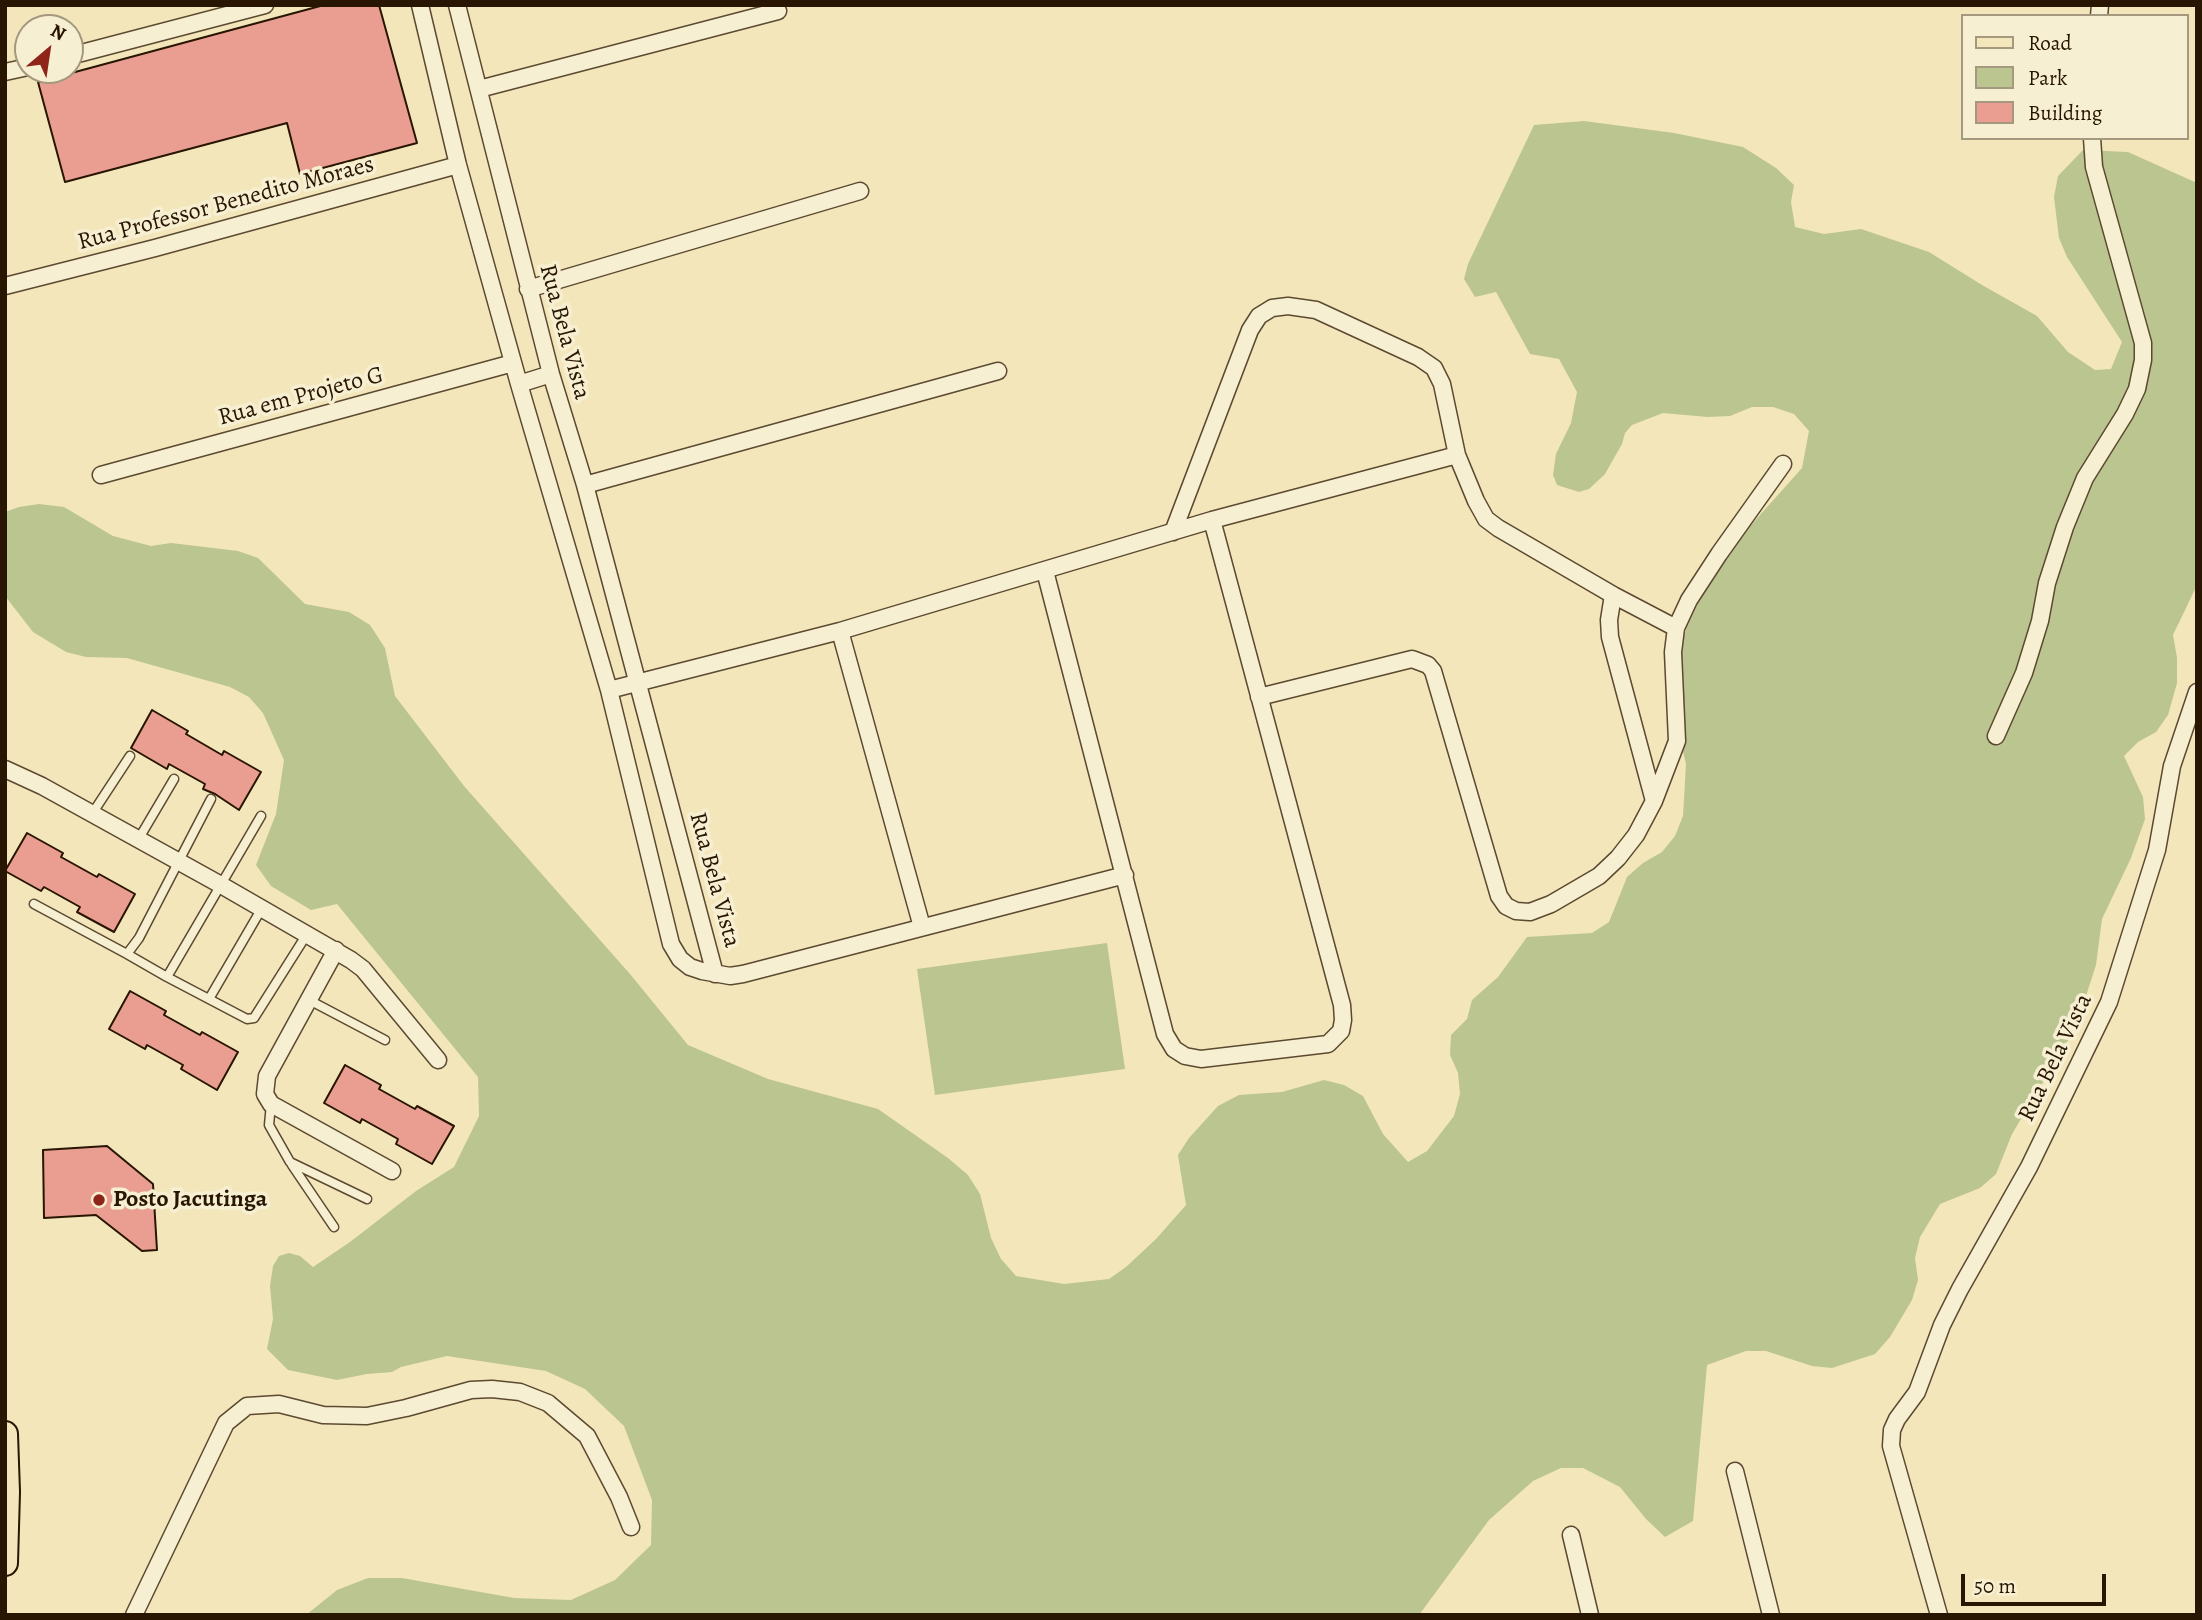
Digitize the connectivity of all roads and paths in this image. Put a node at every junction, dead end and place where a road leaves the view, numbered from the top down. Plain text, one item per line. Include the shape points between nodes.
1 (265, 5) edge
2 (420, 5) edge
3 (457, 5) edge
4 (778, 11) dead end
5 (84, 52) edge
6 (479, 89) junction
7 (2092, 140) edge
8 (458, 165) junction
9 (860, 191) dead end
10 (5, 286) edge
11 (528, 289) junction
12 (513, 363) junction
13 (998, 371) dead end
14 (551, 374) junction
15 (519, 384) junction
16 (1457, 455) junction
17 (1783, 464) dead end
18 (101, 475) dead end
19 (585, 485) junction
20 (1212, 520) junction
21 (1173, 532) junction
22 (1045, 571) junction
23 (1614, 595) junction
24 (1676, 628) junction
25 (840, 631) junction
26 (639, 682) junction
27 (609, 690) junction
28 (2197, 692) edge
29 (1259, 697) junction
30 (1996, 736) dead end
31 (130, 755) dead end
32 (5, 769) edge
33 (174, 779) dead end
34 (211, 799) dead end
35 (1654, 801) junction
36 (92, 814) junction
37 (261, 816) dead end
38 (138, 840) junction
39 (177, 862) junction
40 (1125, 875) junction
41 (221, 885) junction
42 (34, 904) dead end
43 (262, 908) junction
44 (922, 927) junction
45 (307, 934) junction
46 (336, 950) junction
47 (127, 954) junction
48 (715, 974) junction
49 (167, 977) junction
50 (209, 999) junction
51 (309, 1000) junction
52 (384, 1040) dead end
53 (438, 1060) dead end
54 (271, 1104) junction
55 (290, 1162) junction
56 (391, 1171) dead end
57 (367, 1199) dead end
58 (334, 1227) dead end
59 (5, 1434) edge
60 (1735, 1471) dead end
61 (631, 1527) dead end
62 (1571, 1535) dead end
63 (5, 1563) edge
64 (134, 1615) edge
65 (1590, 1615) edge
66 (1771, 1615) edge
67 (1939, 1615) edge

1 - 5 street
2 - 8 street, Rua Bela Vista
3 - 6 street, Rua Bela Vista
4 - 6 street
6 - 11 street, Rua Bela Vista
7 - 30 street via 2094,167 2140,330 2143,360 2137,389 2085,478 2065,527 2024,673
8 - 10 street, Rua Professor Benedito Moraes
8 - 12 street, Rua Bela Vista
9 - 11 street
11 - 14 street, Rua Bela Vista
12 - 15 street, Rua Bela Vista
12 - 18 street, Rua em Projeto G
13 - 19 street
14 - 15 street
14 - 19 street, Rua Bela Vista
15 - 27 street, Rua Bela Vista
16 - 20 street
16 - 21 street via 1442,384 1434,368 1316,310 1272,309 1259,316 1250,330
16 - 23 street via 1486,519
17 - 24 street via 1718,554
19 - 26 street, Rua Bela Vista
20 - 21 street
20 - 29 street
21 - 22 street
22 - 25 street
22 - 40 street
23 - 24 street
23 - 35 street via 1610,637
24 - 35 street via 1677,741
25 - 26 street
25 - 44 street
26 - 27 street
26 - 48 street, Rua Bela Vista
27 - 48 street, Rua Bela Vista via 671,944 690,967
28 - 67 street, Rua Bela Vista via 2172,766 2157,850 2109,1002 2029,1167 1942,1325 1917,1392 1892,1430 1891,1446
29 - 35 street via 1412,659 1428,665 1499,896 1516,911 1530,912 1551,904 1598,876 1636,835
29 - 40 street via 1342,1005 1343,1020 1336,1039 1328,1044 1200,1059 1174,1049 1166,1034
31 - 36 lane
32 - 36 street
33 - 38 lane
34 - 39 lane
36 - 38 street
37 - 41 lane
38 - 39 street
39 - 41 street
39 - 47 lane
40 - 44 street
41 - 43 street
41 - 49 lane
42 - 47 lane
43 - 45 street
43 - 50 lane
44 - 48 street via 743,974
45 - 46 street
45 - 50 lane via 254,1018 247,1019
46 - 51 street
46 - 53 street via 363,969
47 - 49 lane
49 - 50 lane
51 - 52 lane
51 - 54 street via 267,1076 265,1094
54 - 55 lane via 269,1125
54 - 56 street
55 - 57 lane
55 - 58 lane
59 - 63 main road
60 - 66 street
61 - 64 street via 587,1436 548,1403 520,1392 471,1390 367,1416 323,1415 279,1404 247,1406 226,1423
62 - 65 street

